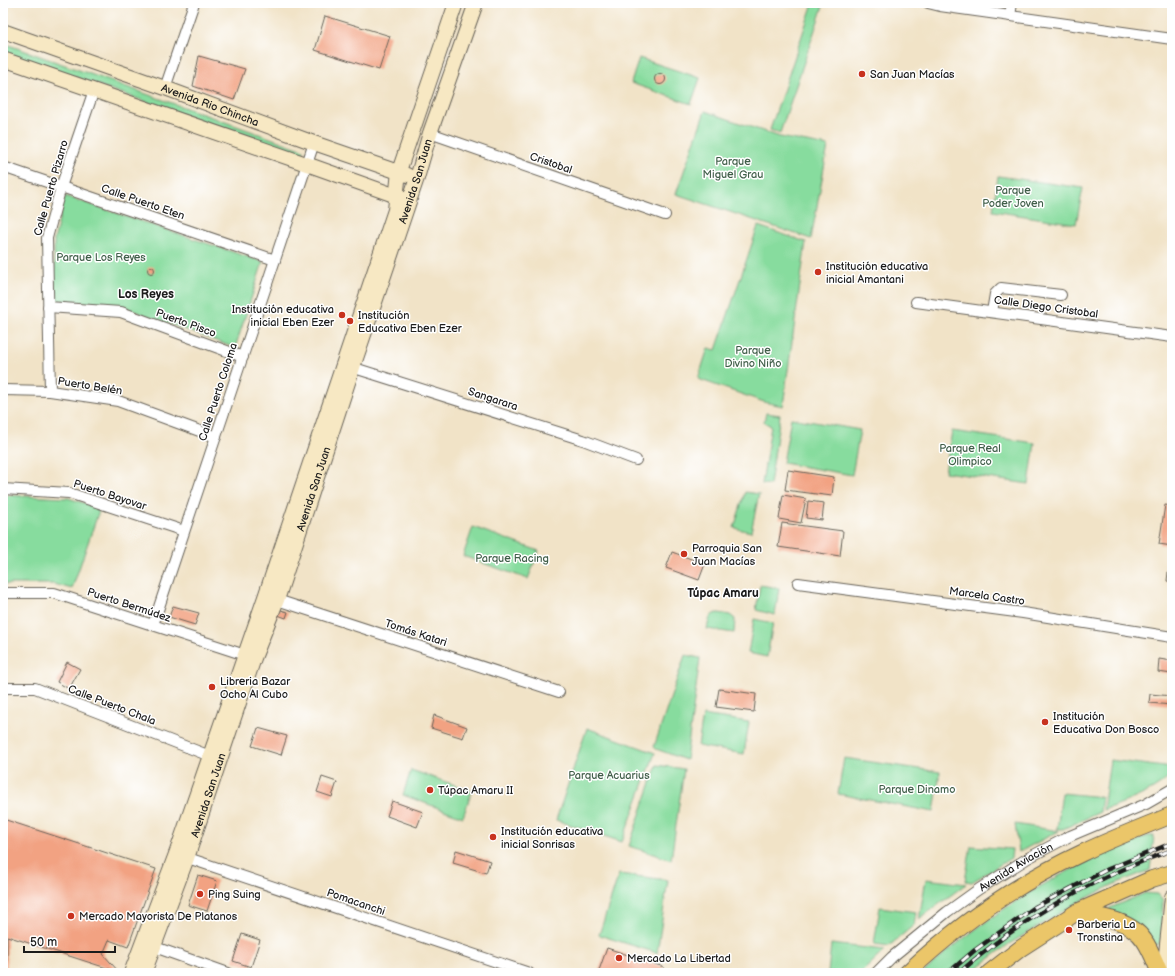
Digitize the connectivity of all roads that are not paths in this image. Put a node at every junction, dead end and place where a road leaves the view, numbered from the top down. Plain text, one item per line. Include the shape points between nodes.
1 (194, 3) edge
2 (456, 3) edge
3 (476, 3) edge
4 (928, 3) edge
5 (1012, 3) edge
6 (1010, 16) junction
7 (3, 31) edge
8 (1172, 39) edge
9 (3, 59) edge
10 (165, 88) junction
11 (94, 90) junction
12 (430, 133) junction
13 (314, 143) junction
14 (307, 164) junction
15 (3, 166) edge
16 (399, 171) junction
17 (417, 178) junction
18 (61, 187) junction
19 (403, 199) junction
20 (665, 215) dead end
21 (275, 260) junction
22 (1061, 295) dead end
23 (916, 302) dead end
24 (48, 307) junction
25 (992, 312) junction
26 (1172, 337) edge
27 (243, 357) junction
28 (347, 366) junction
29 (3, 390) edge
30 (50, 392) junction
31 (216, 437) junction
32 (636, 460) dead end
33 (3, 490) edge
34 (184, 532) junction
35 (798, 583) dead end
36 (3, 593) edge
37 (271, 598) junction
38 (153, 625) junction
39 (1172, 637) edge
40 (245, 656) junction
41 (3, 688) edge
42 (559, 692) dead end
43 (210, 756) junction
44 (1172, 789) edge
45 (1172, 815) edge
46 (182, 856) junction
47 (1172, 872) edge
48 (1172, 897) edge
49 (1077, 912) junction
50 (148, 945) junction
51 (131, 973) edge
52 (144, 973) edge
53 (228, 973) edge
54 (529, 973) edge
55 (876, 973) edge
56 (907, 973) edge
57 (989, 973) edge
58 (1160, 973) edge
59 (1164, 973) edge

1 - 10 street
2 - 16 street, Avenida San Juan
3 - 12 street, Avenida San Juan
4 - 6 street
5 - 6 street
6 - 8 street
7 - 10 street, Avenida Rio Chincha
9 - 11 street
10 - 13 street, Avenida Rio Chincha
11 - 14 street
11 - 18 street, Calle Puerto Pizarro
12 - 17 street, Avenida San Juan
12 - 20 street, Cristobal
13 - 14 street, Calle Puerto Coloma
13 - 16 street, Avenida Rio Chincha
14 - 19 street
14 - 21 street, Calle Puerto Coloma
15 - 18 street, Calle Puerto Eten
16 - 17 street, Avenida Rio Chincha
16 - 19 street, Avenida San Juan
17 - 19 street, Avenida San Juan
18 - 21 street, Calle Puerto Eten
18 - 24 street, Calle Puerto Pizarro via 47,238
19 - 28 street, Avenida San Juan via 395,210
21 - 27 street, Calle Puerto Coloma
22 - 25 street via 1001,288 995,294
23 - 25 street, Calle Diego Cristobal
24 - 27 street, Puerto Pisco via 121,312
24 - 30 street, Calle Puerto Pizarro
25 - 26 street, Calle Diego Cristobal
27 - 31 street, Calle Puerto Coloma
28 - 32 street, Sangarara via 583,440
28 - 37 street, Avenida San Juan
29 - 30 street, Puerto Belén
30 - 31 street, Puerto Belén via 118,401
31 - 34 street, Calle Puerto Coloma
33 - 34 street, Puerto Bayovar via 68,493
34 - 38 street, Calle Puerto Coloma
35 - 39 street, Marcela Castro via 1023,613
36 - 38 street, Puerto Bermúdez via 54,593
37 - 40 street, Avenida San Juan
37 - 42 street, Tomás Katari
37 - 46 street, Avenida San Juan via 254,658
38 - 40 street, Puerto Bermúdez
40 - 43 street, Avenida San Juan
41 - 43 street, Calle Puerto Chala via 35,688
43 - 46 street, Avenida San Juan
44 - 55 street, Avenida Aviación via 1146,804 1070,836 1028,858 947,912
45 - 56 main road, Avenida Aviación via 1082,853 1034,878 986,908
46 - 50 street, Avenida San Juan
46 - 54 street, Pomacanchi
47 - 49 main road
48 - 59 street
49 - 57 main road via 1021,948
49 - 58 main road via 1114,919 1136,931 1150,949
50 - 51 street, Avenida San Juan
50 - 52 street, Avenida San Juan
50 - 53 street

